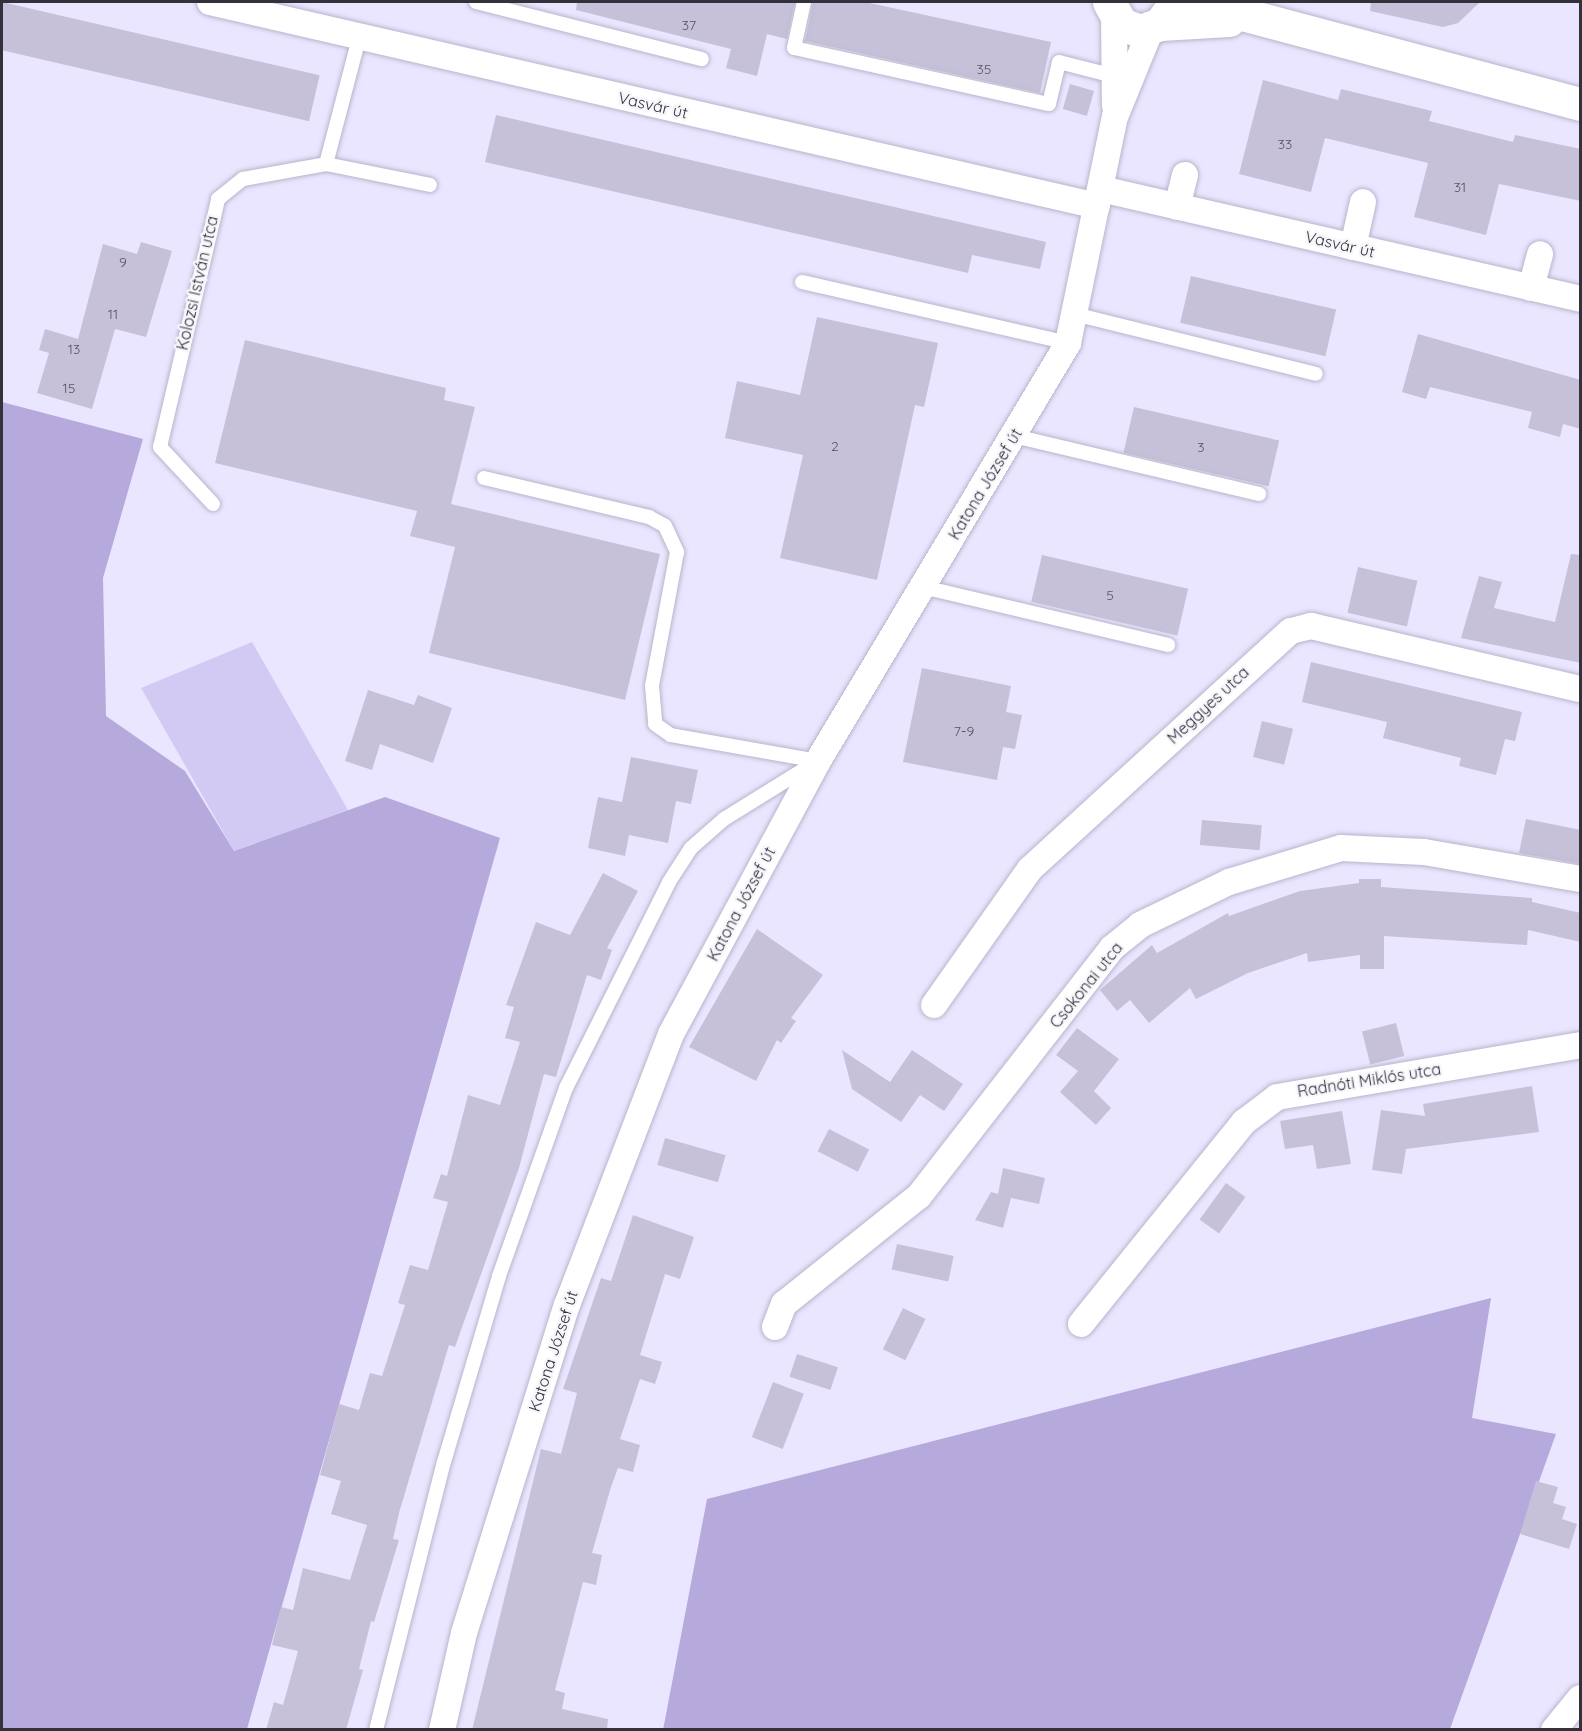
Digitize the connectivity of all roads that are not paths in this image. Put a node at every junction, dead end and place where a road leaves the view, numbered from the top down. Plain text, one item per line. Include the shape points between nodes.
1 (210, 2) edge
2 (476, 2) edge
3 (804, 2) edge
4 (1197, 2) edge
5 (1107, 6) edge
6 (1161, 18) edge
7 (1258, 20) junction
8 (359, 38) junction
9 (702, 58) dead end
10 (1102, 73) dead end
11 (1581, 104) edge
12 (1115, 117) junction
13 (326, 164) junction
14 (1185, 175) dead end
15 (430, 185) dead end
16 (1099, 197) junction
17 (1364, 202) dead end
18 (1177, 207) junction
19 (1353, 247) junction
20 (1540, 254) dead end
21 (802, 282) dead end
22 (1531, 288) junction
23 (1581, 298) edge
24 (1074, 314) junction
25 (1068, 343) junction
26 (1316, 374) dead end
27 (1014, 436) junction
28 (484, 478) dead end
29 (1259, 494) dead end
30 (213, 504) dead end
31 (923, 587) junction
32 (1168, 645) dead end
33 (1581, 689) edge
34 (818, 761) junction
35 (1581, 879) edge
36 (933, 1005) dead end
37 (1581, 1045) edge
38 (1081, 1324) dead end
39 (775, 1327) dead end
40 (1581, 1698) edge
41 (376, 1730) edge
42 (442, 1730) edge
43 (1554, 1730) edge

1 - 8 street, Vasvár út
2 - 9 lane
3 - 10 lane via 794,48 1049,104 1059,62
4 - 7 street
5 - 6 street via 1130,29
5 - 12 street
6 - 7 street
6 - 12 street
7 - 11 street
8 - 13 lane
8 - 16 street, Vasvár út
12 - 16 street, Katona József út
13 - 15 lane
13 - 30 lane, Kolozsi István utca via 243,179 219,200 160,447
14 - 18 street
16 - 18 street, Vasvár út
16 - 24 street, Katona József út
17 - 19 street
18 - 19 street, Vasvár út
19 - 22 street, Vasvár út
20 - 22 street
21 - 25 lane
22 - 23 street, Vasvár út
24 - 25 street, Katona József út
24 - 26 lane
25 - 27 street, Katona József út
27 - 29 lane
27 - 31 street, Katona József út
28 - 34 lane via 649,517 666,526 677,552 652,686 655,724 671,735
31 - 32 lane
31 - 34 street, Katona József út
33 - 36 street, Meggyes utca via 1311,626 1291,632 1030,869
34 - 41 lane via 724,819 691,848 669,882 566,1088 499,1276 450,1440
34 - 42 street, Katona József út via 667,1045 567,1305 464,1633
35 - 39 street, Csokonai utca via 1424,852 1341,848 1228,882 1140,925 1112,948 919,1196 784,1304
37 - 38 street, Radnóti Miklós utca via 1277,1097 1244,1122
40 - 43 street

